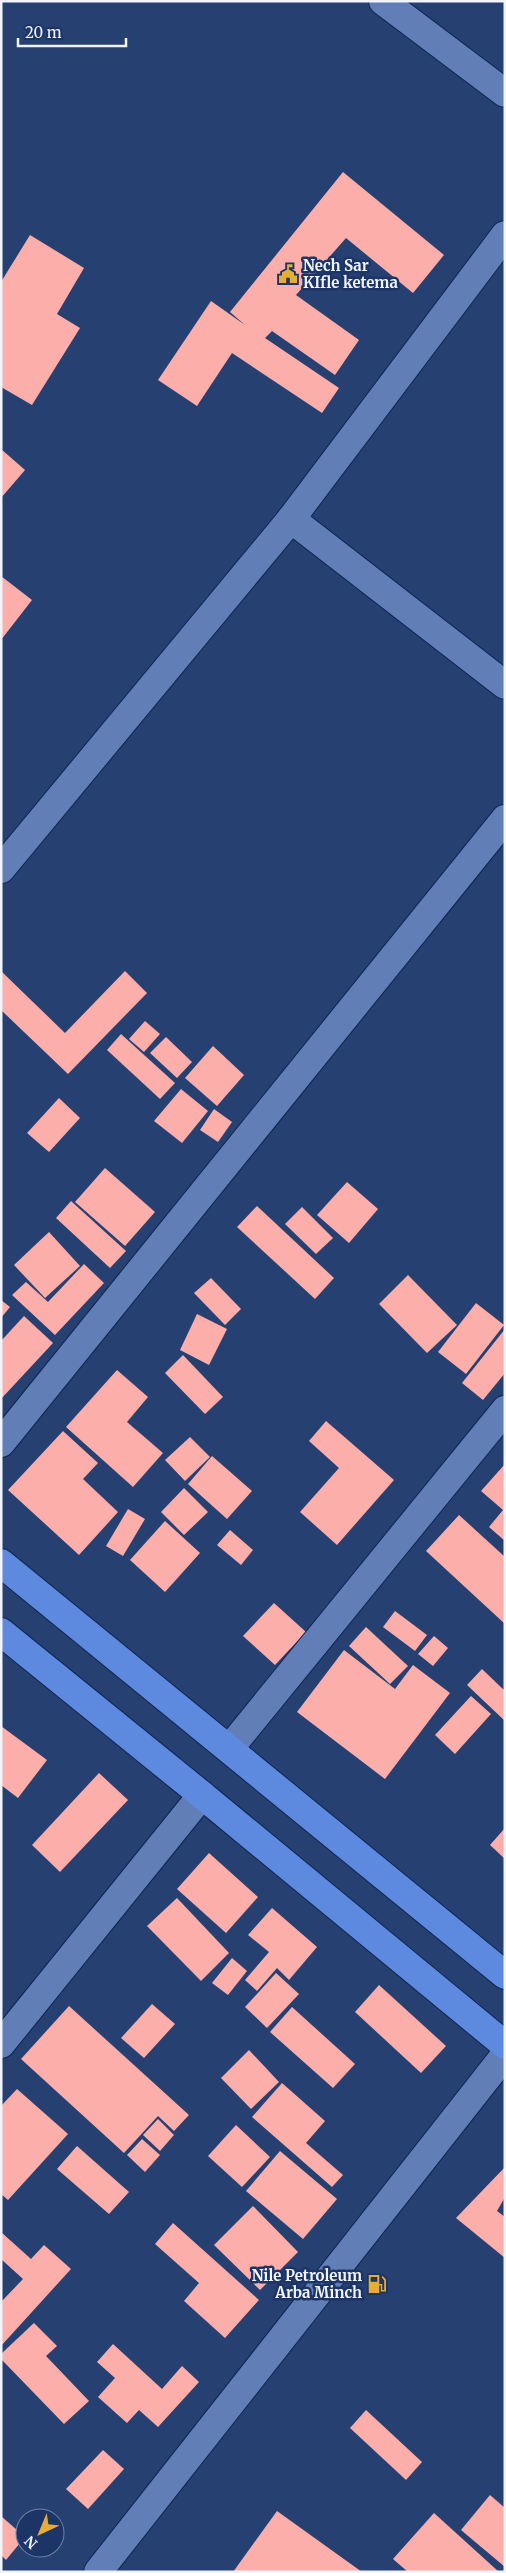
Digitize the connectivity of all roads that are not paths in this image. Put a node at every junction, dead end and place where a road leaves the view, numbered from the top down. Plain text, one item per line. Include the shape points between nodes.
1 (383, 1) edge
2 (505, 93) edge
3 (505, 235) edge
4 (291, 519) junction
5 (505, 685) edge
6 (505, 819) edge
7 (1, 869) edge
8 (505, 1410) edge
9 (1, 1443) edge
10 (1, 1564) edge
11 (1, 1632) edge
12 (229, 1749) junction
13 (202, 1795) junction
14 (505, 1975) edge
15 (1, 2044) edge
16 (505, 2045) edge
17 (505, 2055) edge
18 (98, 2572) edge

1 - 2 street
3 - 4 street
4 - 5 street
4 - 7 street
6 - 9 street
8 - 12 street
10 - 12 main road
11 - 13 main road
12 - 14 main road
13 - 15 street
13 - 16 main road
17 - 18 street

